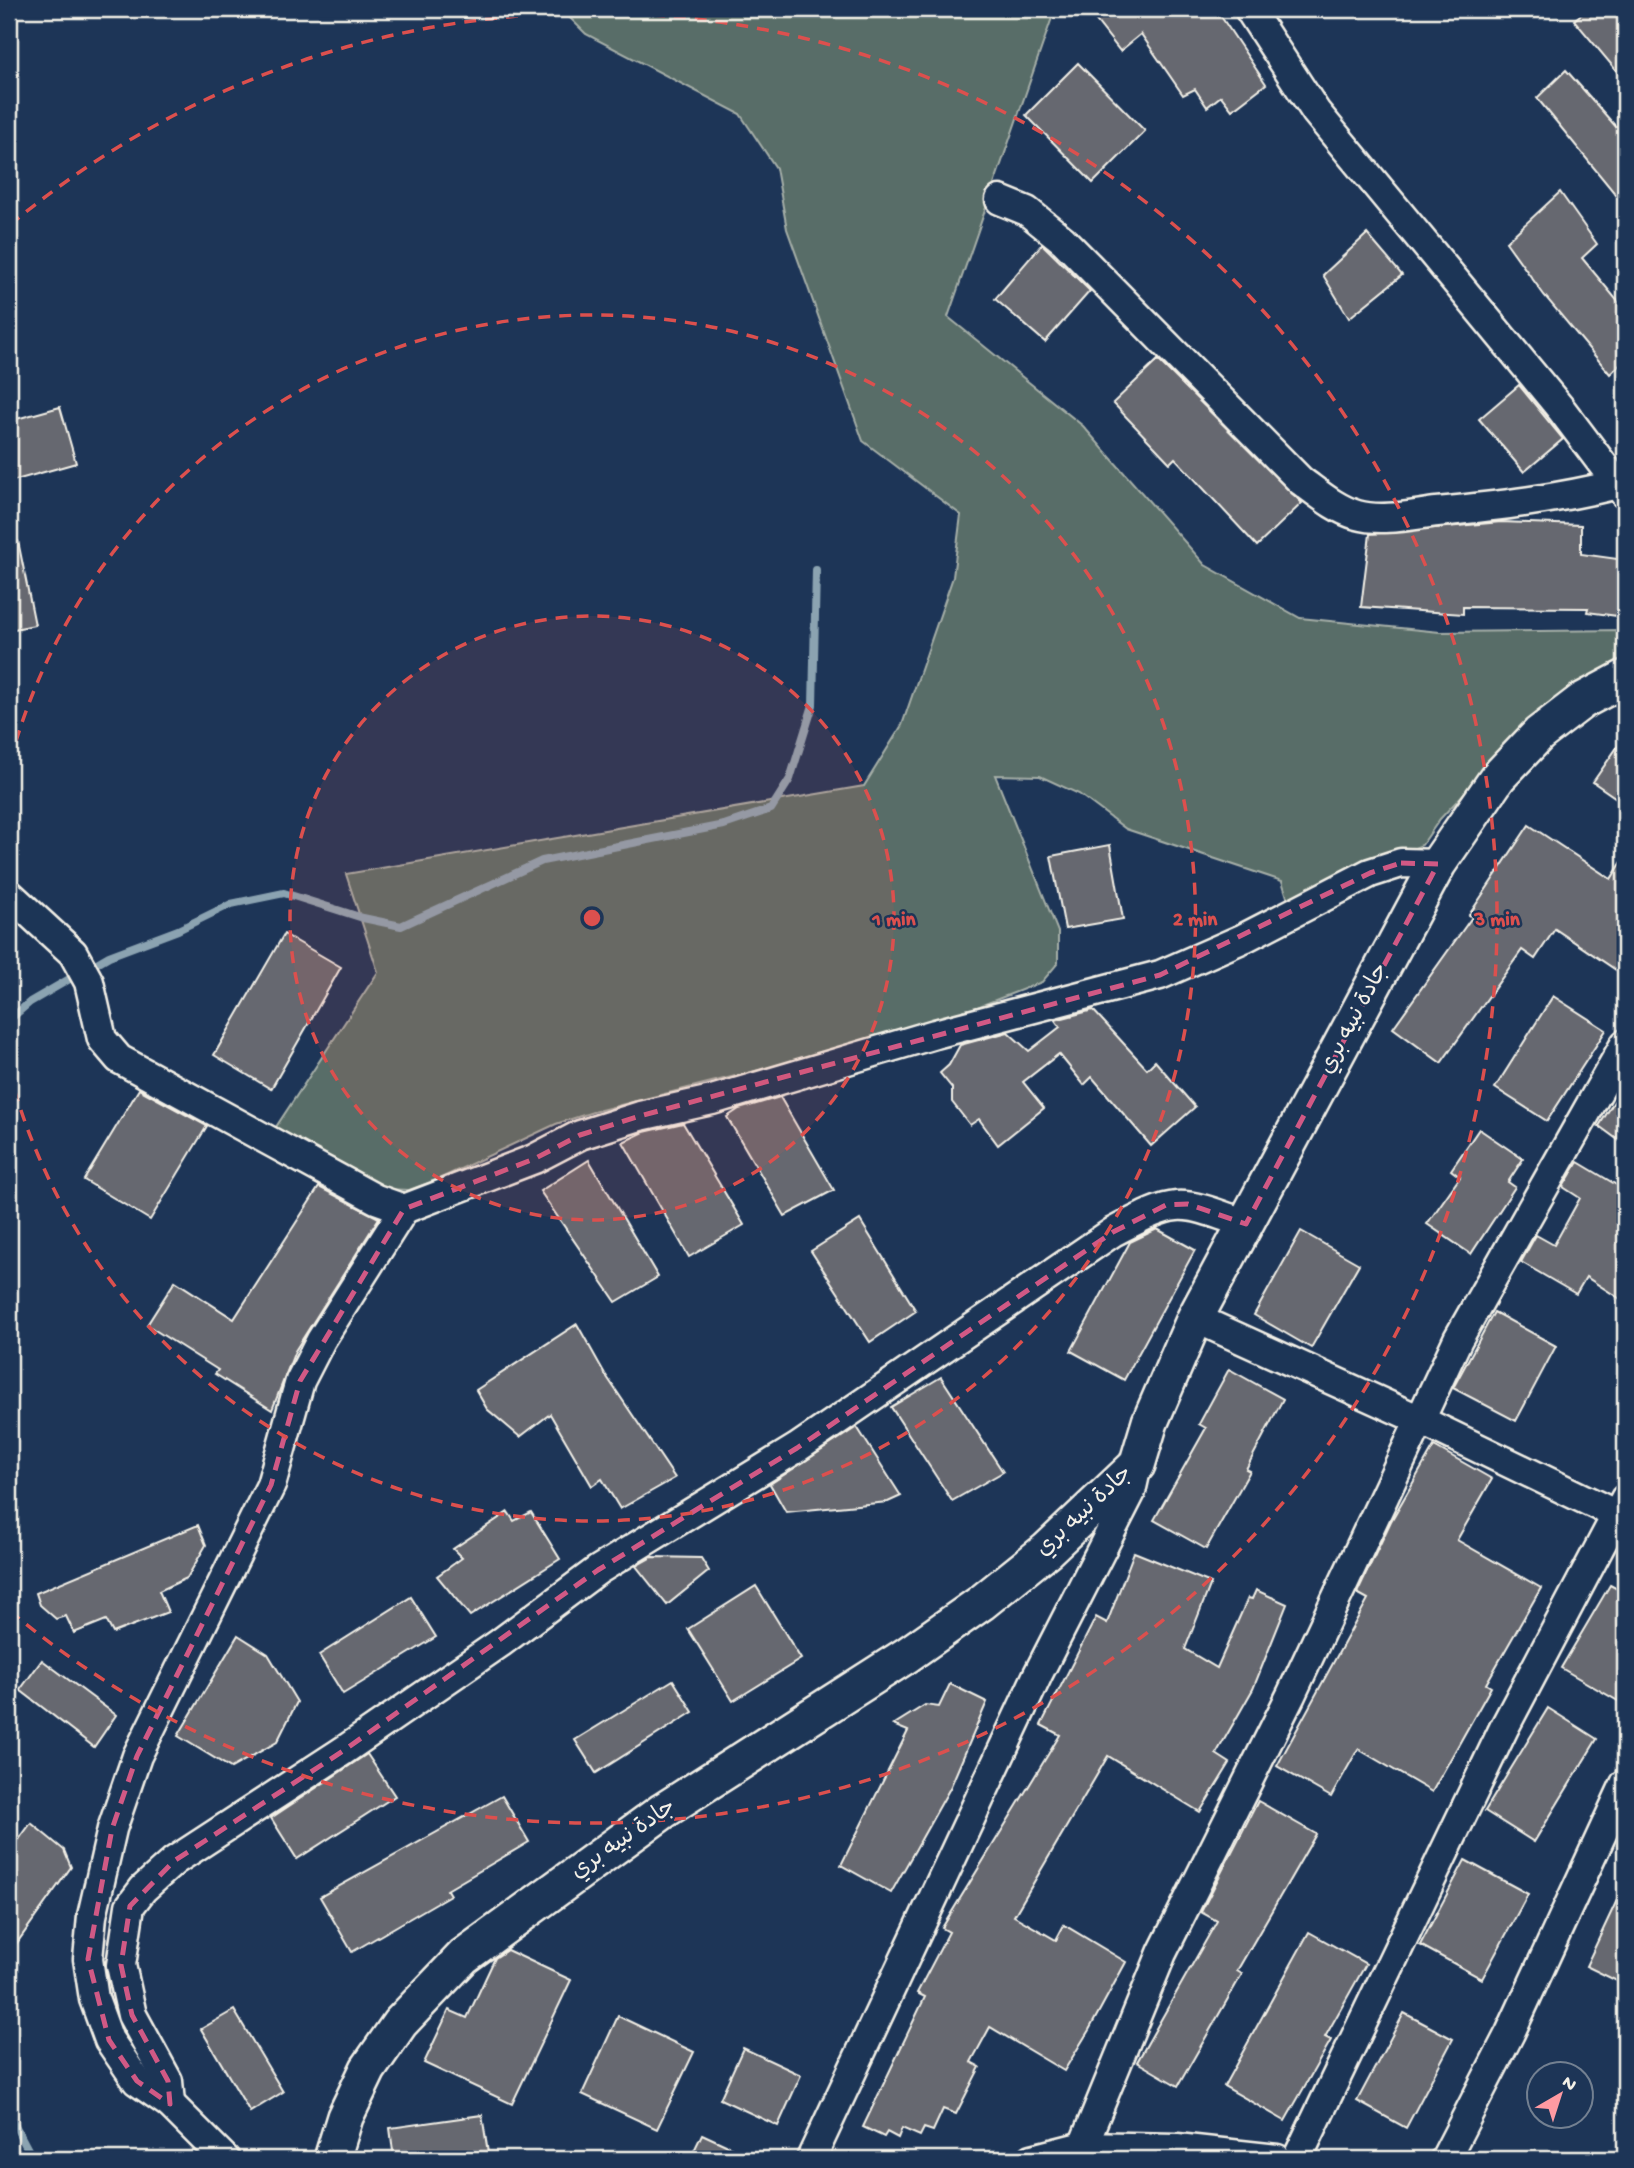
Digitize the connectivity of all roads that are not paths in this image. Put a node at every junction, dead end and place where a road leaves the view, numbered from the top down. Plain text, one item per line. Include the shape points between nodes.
1 (1249, 9) edge
2 (1000, 200) dead end
3 (1622, 489) edge
4 (1625, 678) edge
5 (1438, 864) junction
6 (9, 894) edge
7 (1625, 1044) edge
8 (404, 1209) junction
9 (1246, 1224) junction
10 (1195, 1318) junction
11 (1420, 1420) junction
12 (1136, 1465) junction
13 (1621, 1507) edge
14 (1623, 1794) edge
15 (170, 2104) junction
16 (1083, 2146) junction
17 (225, 2159) edge
18 (332, 2159) edge
19 (811, 2159) edge
20 (1032, 2159) edge
21 (1277, 2159) edge
22 (1297, 2159) edge
23 (1445, 2159) edge

1 - 3 street via 1315,112
2 - 3 street via 1027,211 1063,240 1301,481 1331,503 1358,515 1389,517
4 - 5 street, جادة نبيه بري via 1583,701 1539,734 1498,777
5 - 8 street via 1401,863 1370,873 1160,975 640,1116 580,1135 534,1159
5 - 9 street, جادة نبيه بري
6 - 8 street via 73,953 89,982 102,1039 119,1059 376,1199
7 - 11 street via 1482,1294
8 - 15 street via 300,1381 271,1485 137,1756 112,1829 92,1916 88,1959 94,1999 109,2040 137,2081
9 - 10 street, جادة نبيه بري
9 - 15 street via 1188,1204 1166,1205 1113,1232 797,1448 598,1570 343,1751 174,1861 131,1906 121,1965 132,2015 168,2081
10 - 11 street
10 - 12 street, جادة نبيه بري
11 - 13 street
11 - 16 street via 1297,1683 1162,1953
12 - 18 street, جادة نبيه بري via 1047,1550 981,1603 663,1811 464,1956 400,2023 368,2069
12 - 19 street via 1131,1492 1038,1674
13 - 22 street via 1504,1728
14 - 23 street
15 - 17 street
16 - 20 street
16 - 21 street via 1177,2148

